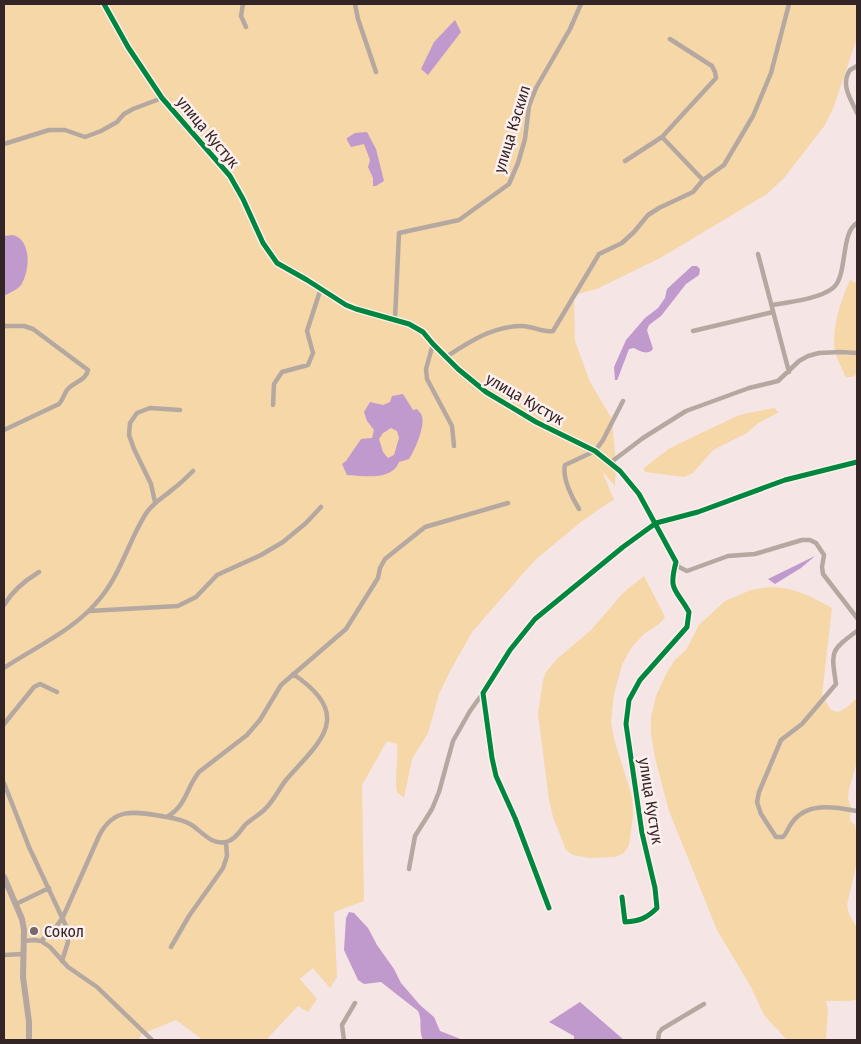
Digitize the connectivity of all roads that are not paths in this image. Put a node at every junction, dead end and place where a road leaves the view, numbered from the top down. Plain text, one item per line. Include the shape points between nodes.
1 (104, 4) edge
2 (243, 4) edge
3 (356, 4) edge
4 (581, 4) edge
5 (789, 4) edge
6 (246, 26) dead end
7 (670, 39) dead end
8 (857, 66) edge
9 (376, 72) dead end
10 (162, 98) junction
11 (857, 113) edge
12 (662, 136) junction
13 (4, 144) edge
14 (625, 161) dead end
15 (703, 180) junction
16 (857, 223) edge
17 (758, 254) dead end
18 (321, 288) junction
19 (772, 305) junction
20 (773, 312) junction
21 (395, 319) junction
22 (4, 326) edge
23 (694, 331) dead end
24 (433, 344) junction
25 (857, 353) edge
26 (446, 357) junction
27 (789, 372) junction
28 (623, 401) dead end
29 (273, 405) dead end
30 (180, 410) dead end
31 (4, 430) edge
32 (454, 446) dead end
33 (595, 451) junction
34 (610, 462) junction
35 (857, 462) edge
36 (193, 472) dead end
37 (155, 502) junction
38 (508, 503) dead end
39 (321, 507) dead end
40 (579, 509) dead end
41 (656, 523) junction
42 (676, 562) junction
43 (39, 572) dead end
44 (4, 605) edge
45 (89, 611) junction
46 (857, 618) edge
47 (857, 631) edge
48 (4, 668) edge
49 (293, 674) junction
50 (57, 692) dead end
51 (483, 694) junction
52 (4, 724) edge
53 (4, 783) edge
54 (857, 811) edge
55 (167, 817) junction
56 (226, 842) junction
57 (409, 869) dead end
58 (4, 878) edge
59 (48, 888) junction
60 (622, 896) dead end
61 (16, 904) junction
62 (548, 908) dead end
63 (63, 917) junction
64 (24, 941) junction
65 (41, 941) junction
66 (171, 947) dead end
67 (23, 954) junction
68 (4, 955) edge
69 (62, 961) junction
70 (355, 1003) dead end
71 (704, 1004) dead end
72 (28, 1040) edge
73 (152, 1040) edge
74 (344, 1040) edge
75 (658, 1040) edge

1 - 10 street, улица Кустук
2 - 6 street via 241,16
3 - 9 street
4 - 21 street, улица Кэскил via 528,106 525,139 509,184 459,220 399,233
5 - 15 street via 771,73 753,116 724,165
7 - 12 street via 712,66 716,78
8 - 11 street via 850,70 845,82
10 - 13 street via 133,109 102,131 85,137 65,130 49,130
10 - 18 street, улица Кустук via 230,176 263,244 277,264
12 - 14 street
12 - 15 street
15 - 26 street via 693,192 648,214 622,243 598,254 553,331 523,326 496,330 474,339
16 - 19 street via 850,235 834,288 807,299
17 - 19 street
18 - 21 street, улица Кустук via 346,305
18 - 29 street via 307,331 313,354 308,365 282,372 274,384
19 - 20 street
20 - 23 street
20 - 27 street
21 - 24 street, улица Кустук via 423,332
22 - 31 street via 33,329 88,370 85,377 66,391 59,404
24 - 26 street, улица Кустук
24 - 32 street via 426,369 427,379 452,426
25 - 27 street via 813,355 799,361
26 - 33 street, улица Кустук via 486,392 536,422
27 - 34 street via 778,381 686,411
28 - 33 street
30 - 37 street via 150,408 138,413 130,423 129,435 152,484
33 - 34 street, улица Кустук
33 - 40 street via 564,465 567,482
34 - 41 street, улица Кустук via 639,494
35 - 41 street via 784,480 698,512
36 - 37 street
37 - 45 street via 146,513 103,596
38 - 49 street via 425,527 406,540 384,559 378,578 346,629
39 - 45 street via 283,542 217,574 196,596 178,606
41 - 42 street, улица Кустук
41 - 51 street via 535,619 510,650
42 - 46 street via 687,571 728,556 755,554 810,540 820,547 824,555 824,574
42 - 60 street, улица Кустук via 672,587 689,612 687,628 640,680 629,700 626,724 657,908 641,921 625,922
43 - 44 street via 12,592
45 - 48 street via 73,625
47 - 54 street via 838,645 832,656 836,684 802,724 781,740 759,792 758,802 776,837 788,833 802,812 818,807
49 - 55 street via 247,734 199,772 182,804
49 - 56 street via 317,694 326,714 327,726 271,803
50 - 52 street via 40,684 34,687
51 - 57 street via 453,741 439,792 415,836
51 - 62 street via 496,776
53 - 59 street
55 - 56 street via 189,824 212,840
55 - 63 street via 133,812 109,821 99,836
56 - 66 street via 227,856 223,868
58 - 61 main road
59 - 61 street
59 - 63 street
61 - 64 main road via 22,919
63 - 65 street
63 - 69 street via 68,942
64 - 65 street
64 - 67 main road
65 - 69 street
67 - 68 street
67 - 72 main road
69 - 73 street via 97,987
70 - 74 street via 342,1025
71 - 75 street via 662,1029

